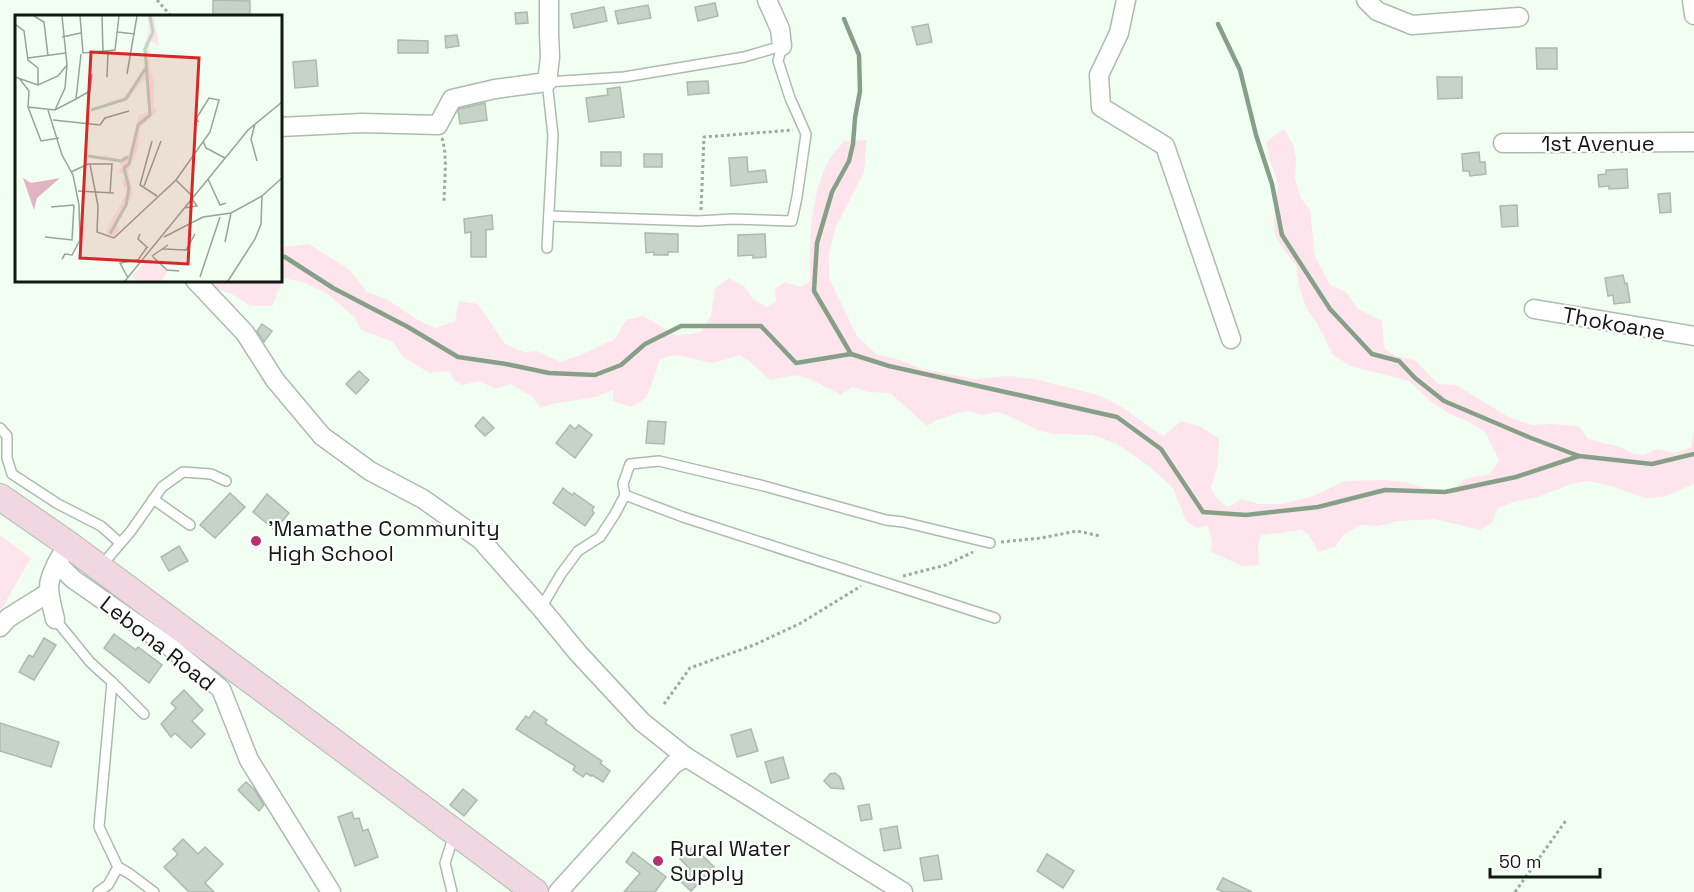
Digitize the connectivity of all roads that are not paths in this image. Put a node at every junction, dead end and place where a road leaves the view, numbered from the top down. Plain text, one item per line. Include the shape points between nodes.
1 (549, 0) edge
2 (767, 0) edge
3 (1126, 0) edge
4 (1366, 0) edge
5 (1692, 0) edge
6 (1694, 15) edge
7 (1520, 17) dead end
8 (782, 46) junction
9 (547, 82) junction
10 (282, 127) edge
11 (1694, 142) edge
12 (1503, 143) dead end
13 (549, 216) junction
14 (547, 248) dead end
15 (197, 282) edge
16 (1534, 309) dead end
17 (1694, 336) edge
18 (1231, 339) dead end
19 (0, 428) edge
20 (226, 481) dead end
21 (625, 495) junction
22 (0, 497) edge
23 (153, 499) junction
24 (190, 525) dead end
25 (120, 543) junction
26 (990, 543) road end
27 (62, 554) junction
28 (99, 568) junction
29 (48, 593) junction
30 (541, 608) junction
31 (995, 618) dead end
32 (55, 619) joint
33 (0, 627) edge
34 (112, 682) junction
35 (144, 714) dead end
36 (686, 757) junction
37 (454, 832) junction
38 (118, 867) junction
39 (98, 892) edge
40 (154, 892) edge
41 (331, 892) edge
42 (452, 892) edge
43 (535, 892) edge
44 (558, 892) edge
45 (903, 892) edge

1 - 9 street
2 - 8 street via 780,29
3 - 18 street via 1119,33 1099,75 1101,107 1165,146
4 - 7 street via 1377,10 1412,25
5 - 6 street
8 - 9 lane via 744,57 624,77
8 - 13 lane via 778,61 806,134 792,221
9 - 10 street via 452,99 438,125
9 - 13 lane via 553,135
11 - 12 street, 1st Avenue
13 - 14 lane
15 - 30 street via 244,333 275,380 322,436 370,471 423,499 481,540
16 - 17 street, Thokoane
19 - 25 lane via 7,436 12,474 101,526
20 - 23 lane via 211,474 183,472
21 - 26 lane via 623,484 630,464 659,461
21 - 30 lane via 600,537 578,551
21 - 31 lane
22 - 27 main road
23 - 24 lane
23 - 25 lane
25 - 28 lane
27 - 28 main road
27 - 29 street via 49,578
27 - 41 street, Lebona Road via 73,579 170,647 221,689 249,760
28 - 37 main road
29 - 32 street
29 - 33 street
30 - 36 street via 642,722
32 - 34 lane
34 - 35 lane
34 - 38 lane via 99,827
36 - 44 street via 674,764
36 - 45 street
37 - 42 lane via 445,862
37 - 43 main road
38 - 39 lane via 108,885
38 - 40 lane

